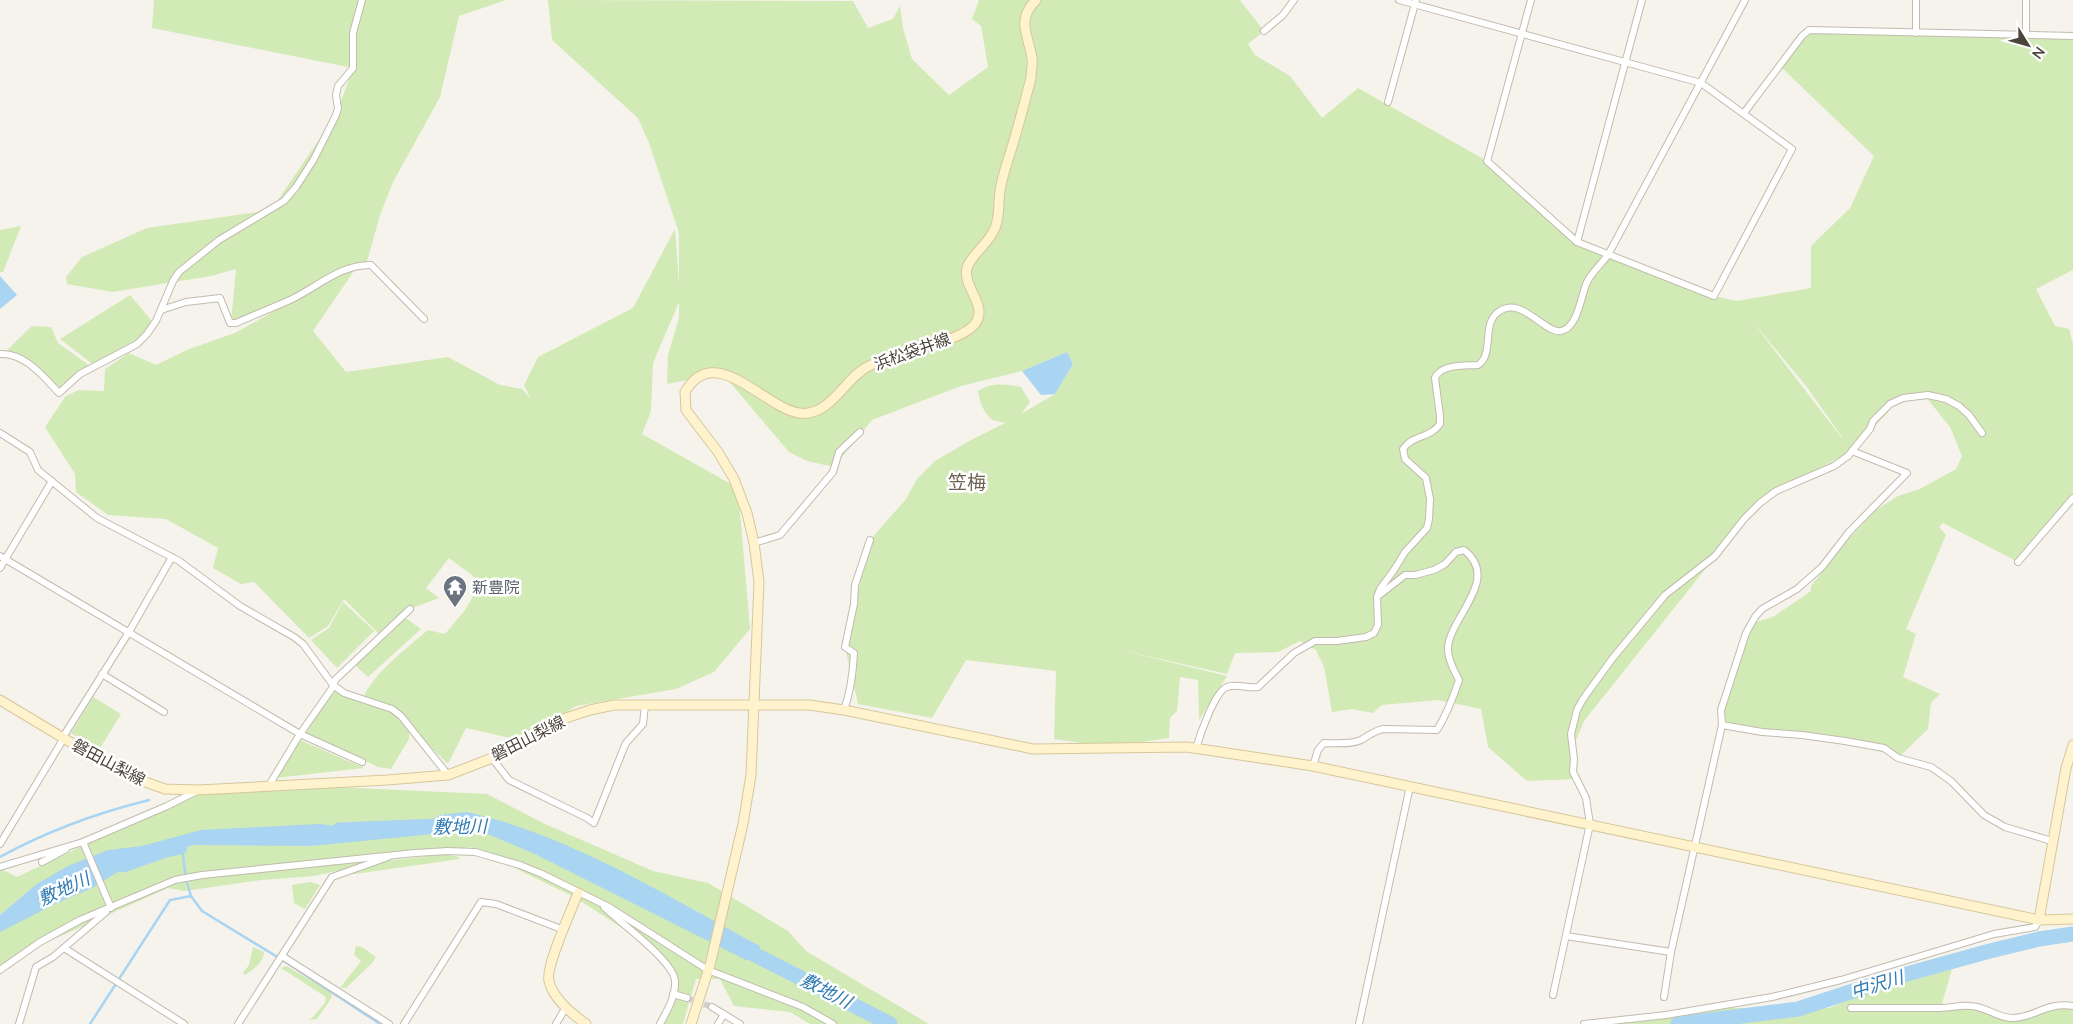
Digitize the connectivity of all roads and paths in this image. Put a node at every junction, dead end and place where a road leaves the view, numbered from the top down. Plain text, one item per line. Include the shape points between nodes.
1 (362, 0) edge
2 (1036, 0) edge
3 (1294, 0) edge
4 (1400, 0) edge
5 (1531, 0) edge
6 (1642, 0) edge
7 (1745, 0) edge
8 (1916, 0) edge
9 (2026, 0) edge
10 (1416, 2) edge
11 (1264, 30) dead end
12 (1916, 32) junction
13 (1522, 34) junction
14 (2026, 34) junction
15 (2073, 36) edge
16 (1625, 62) junction
17 (1701, 83) junction
18 (1388, 102) dead end
19 (1744, 113) junction
20 (1577, 242) junction
21 (1608, 255) junction
22 (161, 310) junction
23 (424, 319) dead end
24 (0, 354) edge
25 (860, 432) dead end
26 (0, 433) edge
27 (1982, 433) dead end
28 (1852, 451) junction
29 (52, 481) junction
30 (2073, 498) edge
31 (870, 540) dead end
32 (754, 543) junction
33 (172, 557) junction
34 (2, 558) edge
35 (2018, 562) dead end
36 (0, 568) edge
37 (1377, 597) junction
38 (410, 608) dead end
39 (129, 632) junction
40 (102, 674) junction
41 (333, 685) junction
42 (0, 700) edge
43 (754, 704) junction
44 (645, 705) junction
45 (844, 710) junction
46 (164, 712) dead end
47 (1722, 725) junction
48 (300, 734) junction
49 (64, 738) junction
50 (2073, 745) edge
51 (1196, 748) junction
52 (492, 758) junction
53 (362, 762) dead end
54 (1313, 766) junction
55 (448, 775) junction
56 (1410, 786) junction
57 (268, 787) junction
58 (198, 790) junction
59 (1590, 824) junction
60 (2052, 841) junction
61 (0, 844) edge
62 (74, 844) junction
63 (84, 845) junction
64 (1696, 847) junction
65 (389, 856) junction
66 (42, 862) dead end
67 (0, 866) edge
68 (578, 893) junction
69 (599, 903) junction
70 (110, 905) junction
71 (2073, 919) edge
72 (2039, 920) junction
73 (564, 930) junction
74 (1566, 936) junction
75 (64, 948) junction
76 (1671, 952) junction
77 (282, 956) junction
78 (709, 967) junction
79 (0, 970) edge
80 (674, 994) junction
81 (1553, 994) dead end
82 (1664, 997) dead end
83 (687, 998) tunnel mouth
84 (2073, 1006) edge
85 (566, 1007) junction
86 (712, 1007) tunnel mouth
87 (1851, 1008) dead end
88 (724, 1014) junction
89 (19, 1024) edge
90 (184, 1024) edge
91 (238, 1024) edge
92 (389, 1024) edge
93 (404, 1024) edge
94 (556, 1024) edge
95 (586, 1024) edge
96 (660, 1024) edge
97 (691, 1024) edge
98 (718, 1024) edge
99 (740, 1024) edge
100 (833, 1024) edge
101 (1359, 1024) edge
102 (1584, 1024) edge

1 - 22 street via 353,34 353,68 338,86 336,115 296,187 284,201 219,240 179,272
2 - 32 main road, 浜松袋井線 via 1025,14 1024,26 1032,60 1031,78 1000,191 996,228 968,267 966,277 979,309 974,326 950,338 864,368 832,401 810,413 793,410 731,377 713,372 696,378 685,392 686,410 718,452 734,480
3 - 11 street
4 - 10 street
5 - 13 street
6 - 16 street
7 - 17 street
8 - 12 street
9 - 14 street
10 - 13 street
10 - 18 street
12 - 14 street
12 - 19 street via 1809,30
13 - 16 street
13 - 20 street via 1487,161
14 - 15 street
16 - 17 street
16 - 20 street
17 - 19 street
17 - 21 street
19 - 21 street via 1792,149 1714,296
20 - 21 street
21 - 37 street via 1587,281 1575,317 1566,329 1554,330 1534,316 1512,307 1506,308 1495,314 1492,320 1482,362 1442,369 1437,373 1440,424 1432,432 1410,440 1403,448 1403,454 1426,478 1430,499 1427,528 1404,552
22 - 23 street via 186,302 220,298 230,323 236,323 290,300 342,271 358,265 371,265
22 - 24 street via 156,322 137,344 80,374 60,393 26,362
25 - 32 street via 839,452 833,472 780,535
26 - 29 street via 30,452 38,470
27 - 28 street via 1969,415 1946,399 1928,395 1903,398 1880,413
28 - 47 street via 1907,473 1849,532 1822,567 1797,589 1762,609 1755,617 1746,633 1720,710
28 - 59 street via 1834,466 1776,491 1760,504 1744,519 1716,556 1665,594 1583,699 1571,734 1573,772 1586,798
29 - 33 street via 97,518
29 - 34 street
30 - 35 street
31 - 45 street via 855,585 845,647 854,653 853,681
32 - 43 main road, 浜松袋井線 via 759,582
33 - 39 street
33 - 41 street via 240,606 303,644
34 - 36 street
34 - 39 street
37 - 51 street via 1379,619 1374,632 1366,637 1315,642 1294,652 1258,687 1225,687 1218,695
37 - 54 street via 1405,575 1434,570 1456,552 1464,550 1470,555 1476,567 1477,587 1456,622 1448,649 1458,680 1453,697 1437,730 1383,729 1360,741 1324,743
38 - 41 street
39 - 40 street
39 - 48 street
40 - 46 street
40 - 49 street
41 - 48 street
41 - 55 street via 392,709 401,716
42 - 49 main road, 磐田山梨線
43 - 44 main road, 磐田山梨線
43 - 45 main road, 磐田山梨線
43 - 78 main road via 751,775 743,824
44 - 52 main road, 磐田山梨線 via 614,705 566,718
44 - 52 street via 643,724 626,743 594,823 508,780
45 - 51 main road, 磐田山梨線 via 1033,749
47 - 60 street via 1884,748 1898,758 1931,767 1984,815 2005,828
47 - 64 street
48 - 53 street
48 - 57 street
49 - 58 main road, 磐田山梨線 via 134,778 165,789
49 - 61 street
50 - 60 main road
51 - 54 main road, 磐田山梨線
52 - 55 main road, 磐田山梨線
54 - 56 main road, 磐田山梨線
55 - 57 main road, 磐田山梨線
56 - 59 main road, 磐田山梨線
56 - 101 street
57 - 58 main road, 磐田山梨線
58 - 63 street
59 - 64 main road, 磐田山梨線
59 - 74 street
60 - 72 main road
62 - 63 street
62 - 66 street
62 - 67 street
63 - 70 street
64 - 72 main road, 磐田山梨線
64 - 76 street
65 - 68 street via 475,852 520,865
65 - 70 street via 202,875 175,880
65 - 77 street via 332,877
68 - 69 street
68 - 73 main road
69 - 78 street
69 - 80 street via 668,965 675,978
70 - 75 street
70 - 79 street via 40,942
71 - 72 main road, 磐田山梨線
72 - 102 street via 2035,927 1994,934 1772,998
73 - 85 main road via 550,965 548,980
73 - 93 street via 496,904 481,902
74 - 76 street
74 - 81 street
75 - 89 street via 36,967
75 - 90 street
76 - 82 street
77 - 91 street
77 - 92 street
78 - 97 main road
78 - 100 street via 803,1007
80 - 83 street
80 - 96 street
84 - 87 street via 2044,1008 2015,1018 2003,1018 1970,1006
85 - 94 street
85 - 95 main road
86 - 88 street
88 - 98 street
88 - 99 street

